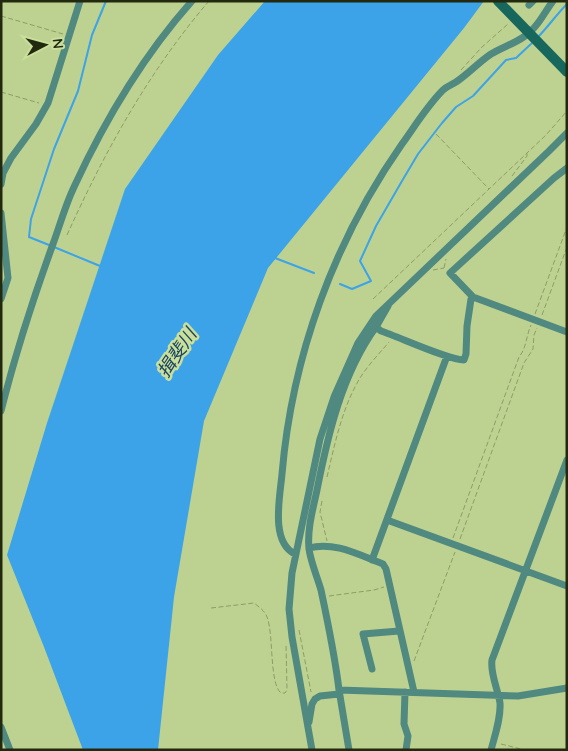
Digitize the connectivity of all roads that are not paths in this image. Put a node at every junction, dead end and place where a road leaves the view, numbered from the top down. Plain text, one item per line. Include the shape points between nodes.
1 (80, 1) edge
2 (192, 1) edge
3 (498, 1) edge
4 (553, 1) edge
5 (567, 72) edge
6 (567, 133) edge
7 (567, 168) edge
8 (1, 184) edge
9 (1, 213) edge
10 (473, 297) junction
11 (1, 299) edge
12 (388, 304) junction
13 (376, 327) junction
14 (567, 332) edge
15 (447, 356) junction
16 (1, 412) edge
17 (567, 460) edge
18 (564, 477) edge
19 (387, 520) junction
20 (309, 548) junction
21 (295, 554) junction
22 (372, 560) junction
23 (526, 571) junction
24 (567, 586) edge
25 (400, 631) junction
26 (372, 669) dead end
27 (567, 688) edge
28 (339, 692) junction
29 (405, 692) junction
30 (414, 692) junction
31 (498, 695) junction
32 (307, 724) junction
33 (1, 727) edge
34 (492, 747) edge
35 (10, 750) edge
36 (312, 750) edge
37 (349, 750) edge
38 (406, 750) edge
39 (501, 750) edge

1 - 8 street via 47,105 11,158
2 - 16 street via 139,71 74,186 28,316
3 - 5 street, bridge
4 - 21 street via 533,30 444,88 384,170 349,231 323,292 290,409 279,531 283,544
6 - 12 street
7 - 10 street via 450,273
9 - 11 street via 8,278
10 - 14 street
10 - 15 street via 466,326 464,360
12 - 13 street
12 - 21 street via 358,343 334,397 320,439
13 - 15 street
13 - 20 street via 366,340 336,409 322,461 310,523
15 - 19 street
17 - 18 street
18 - 23 street
19 - 22 street
19 - 23 street
20 - 22 street via 333,546
20 - 28 street via 322,597
21 - 32 street via 289,609
22 - 25 street via 383,564 386,569
23 - 24 street
23 - 31 street via 492,660
25 - 26 street via 363,634
25 - 30 street
27 - 31 street via 518,696
28 - 29 street
28 - 32 street via 315,698
28 - 37 street
29 - 30 street
29 - 38 street
30 - 31 street
31 - 34 street via 499,713
32 - 36 street
33 - 35 street
34 - 39 street

